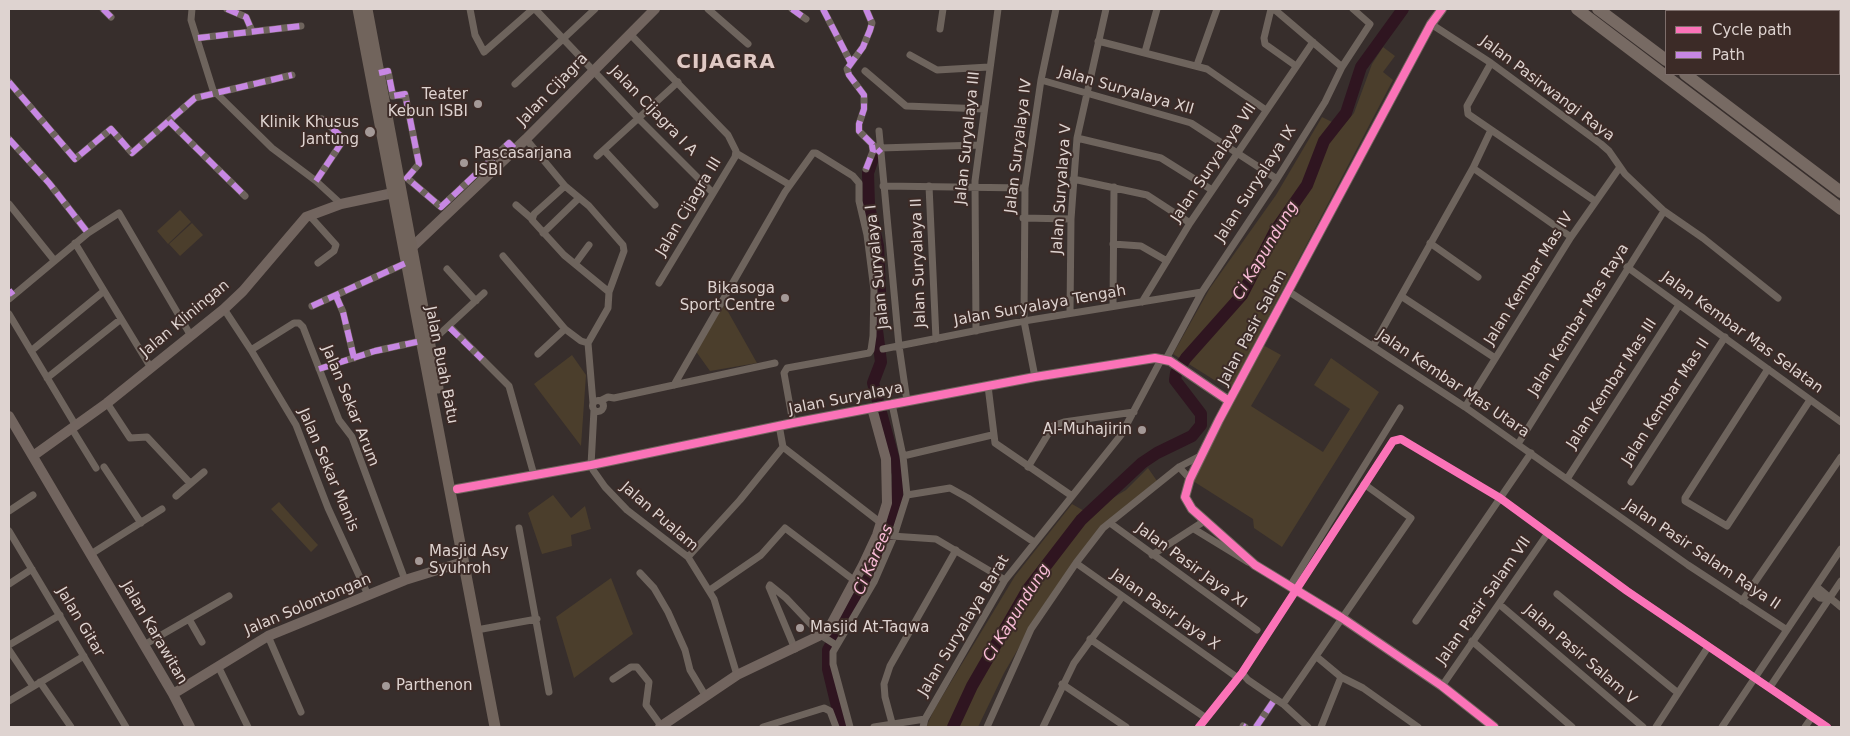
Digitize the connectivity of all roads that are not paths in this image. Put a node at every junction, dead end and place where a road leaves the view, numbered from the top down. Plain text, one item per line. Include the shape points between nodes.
1 (102, 9) edge
2 (192, 9) edge
3 (227, 9) edge
4 (358, 9) edge
5 (367, 9) edge
6 (470, 9) edge
7 (534, 9) edge
8 (595, 9) edge
9 (655, 9) edge
10 (708, 9) edge
11 (792, 9) edge
12 (823, 9) edge
13 (866, 9) edge
14 (943, 9) edge
15 (998, 9) edge
16 (1056, 9) edge
17 (1106, 9) edge
18 (1157, 9) edge
19 (1217, 9) edge
20 (1272, 9) edge
21 (1353, 9) edge
22 (1442, 9) edge
23 (1577, 9) edge
24 (1598, 9) edge
25 (111, 17) dead end
26 (1434, 17) edge
27 (806, 19) dead end
28 (301, 26) dead end
29 (940, 29) dead end
30 (252, 31) junction
31 (630, 34) junction
32 (198, 38) junction
33 (564, 39) junction
34 (1098, 41) junction
35 (1313, 42) junction
36 (748, 44) dead end
37 (1145, 52) junction
38 (910, 55) dead end
39 (1663, 57) edge
40 (851, 63) junction
41 (1491, 63) junction
42 (1197, 65) junction
43 (1296, 66) junction
44 (1652, 66) junction
45 (989, 67) junction
46 (1342, 67) junction
47 (594, 70) junction
48 (866, 71) dead end
49 (384, 72) junction
50 (292, 75) dead end
51 (1686, 75) edge
52 (1041, 80) junction
53 (9, 82) edge
54 (678, 82) junction
55 (515, 84) dead end
56 (217, 93) junction
57 (1086, 93) junction
58 (984, 109) junction
59 (1266, 110) junction
60 (638, 118) junction
61 (322, 119) dead end
62 (169, 121) junction
63 (1491, 130) junction
64 (879, 131) dead end
65 (1078, 138) junction
66 (9, 139) edge
67 (526, 139) junction
68 (979, 145) junction
69 (515, 149) junction
70 (877, 149) junction
71 (604, 150) junction
72 (736, 153) junction
73 (1237, 153) junction
74 (597, 156) dead end
75 (1620, 167) junction
76 (1473, 168) junction
77 (866, 169) dead end
78 (1073, 179) junction
79 (1278, 179) junction
80 (400, 180) junction
81 (316, 181) junction
82 (565, 186) junction
83 (790, 186) junction
84 (884, 186) junction
85 (929, 186) junction
86 (975, 186) junction
87 (1114, 187) junction
88 (1024, 188) junction
89 (1212, 190) junction
90 (1841, 192) edge
91 (393, 193) junction
92 (713, 193) junction
93 (245, 196) dead end
94 (579, 198) junction
95 (1595, 201) junction
96 (9, 204) edge
97 (341, 204) junction
98 (516, 205) dead end
99 (655, 205) dead end
100 (1841, 209) edge
101 (1664, 211) junction
102 (309, 215) junction
103 (532, 218) junction
104 (1023, 218) junction
105 (1071, 219) junction
106 (1190, 223) junction
107 (88, 233) junction
108 (543, 233) junction
109 (1571, 237) junction
110 (76, 243) junction
111 (1430, 243) junction
112 (589, 244) dead end
113 (1113, 244) junction
114 (408, 254) junction
115 (503, 256) dead end
116 (54, 260) junction
117 (1167, 262) junction
118 (318, 263) dead end
119 (575, 264) junction
120 (1627, 267) junction
121 (446, 269) dead end
122 (1478, 277) dead end
123 (659, 284) dead end
124 (104, 291) junction
125 (1288, 291) junction
126 (609, 292) junction
127 (1202, 292) junction
128 (484, 293) dead end
129 (10, 295) edge
130 (336, 296) junction
131 (1401, 296) junction
132 (1778, 298) dead end
133 (476, 301) junction
134 (1142, 302) junction
135 (1680, 304) junction
136 (312, 306) dead end
137 (1113, 306) junction
138 (224, 310) junction
139 (1070, 313) junction
140 (9, 314) edge
141 (121, 319) junction
142 (1024, 321) junction
143 (450, 326) junction
144 (565, 329) junction
145 (976, 331) junction
146 (190, 336) junction
147 (1725, 337) junction
148 (936, 339) junction
149 (426, 342) junction
150 (588, 343) junction
151 (899, 346) junction
152 (1373, 346) junction
153 (883, 349) dead end
154 (251, 350) junction
155 (31, 351) junction
156 (538, 354) dead end
157 (354, 358) junction
158 (1495, 358) junction
159 (1166, 359) junction
160 (775, 363) dead end
161 (151, 368) junction
162 (320, 368) junction
163 (1768, 369) junction
164 (1035, 377) junction
165 (47, 378) junction
166 (674, 385) junction
167 (988, 386) junction
168 (1810, 400) junction
169 (907, 401) junction
170 (1229, 401) junction
171 (107, 403) junction
172 (890, 404) junction
173 (596, 405) junction
174 (874, 407) junction
175 (1465, 407) junction
176 (1400, 408) dead end
177 (1134, 412) junction
178 (9, 416) edge
179 (793, 422) junction
180 (1841, 422) edge
181 (780, 426) junction
182 (74, 428) junction
183 (992, 435) junction
184 (1518, 444) junction
185 (783, 447) junction
186 (1531, 453) junction
187 (33, 456) junction
188 (903, 456) junction
189 (1200, 456) junction
190 (1841, 457) edge
191 (591, 465) junction
192 (1028, 467) junction
193 (1179, 467) junction
194 (204, 472) dead end
195 (534, 475) junction
196 (1567, 478) junction
197 (1190, 479) junction
198 (1631, 482) dead end
199 (190, 483) junction
200 (1364, 484) junction
201 (457, 489) junction
202 (33, 495) dead end
203 (907, 495) junction
204 (176, 496) dead end
205 (1072, 496) junction
206 (1500, 498) junction
207 (1601, 503) joint
208 (162, 509) dead end
209 (9, 511) edge
210 (1206, 520) junction
211 (141, 523) junction
212 (881, 523) junction
213 (1110, 523) junction
214 (520, 528) dead end
215 (1194, 529) junction
216 (9, 531) edge
217 (1548, 533) junction
218 (888, 536) junction
219 (1034, 542) junction
220 (1841, 549) edge
221 (956, 550) junction
222 (91, 554) junction
223 (1152, 555) junction
224 (688, 557) junction
225 (463, 562) junction
226 (1076, 563) junction
227 (1255, 565) junction
228 (32, 569) junction
229 (640, 573) dead end
230 (405, 580) junction
231 (1005, 580) junction
232 (855, 581) junction
233 (1841, 581) edge
234 (9, 584) edge
235 (1293, 587) junction
236 (710, 590) junction
237 (1815, 590) junction
238 (1557, 594) dead end
239 (368, 595) junction
240 (229, 596) dead end
241 (1122, 597) junction
242 (1829, 599) junction
243 (1742, 601) junction
244 (1499, 604) junction
245 (1841, 607) edge
246 (60, 615) junction
247 (1342, 618) junction
248 (189, 619) junction
249 (537, 619) junction
250 (1416, 622) dead end
251 (482, 629) junction
252 (1257, 630) dead end
253 (1787, 630) junction
254 (268, 636) junction
255 (823, 637) junction
256 (1090, 639) junction
257 (202, 642) dead end
258 (1472, 642) junction
259 (834, 644) junction
260 (9, 645) edge
261 (144, 645) junction
262 (1708, 647) junction
263 (795, 649) junction
264 (9, 650) edge
265 (84, 656) junction
266 (1317, 657) junction
267 (218, 666) junction
268 (737, 675) junction
269 (1240, 675) junction
270 (1341, 676) junction
271 (613, 680) dead end
272 (1763, 682) junction
273 (37, 684) junction
274 (1062, 684) junction
275 (1442, 686) junction
276 (548, 692) dead end
277 (1678, 693) junction
278 (173, 694) junction
279 (705, 695) junction
280 (1276, 699) junction
281 (9, 701) edge
282 (1283, 704) junction
283 (301, 712) dead end
284 (1812, 717) junction
285 (1206, 718) junction
286 (925, 719) junction
287 (788, 723) edge
288 (892, 723) junction
289 (71, 727) edge
290 (126, 727) edge
291 (190, 727) edge
292 (248, 727) edge
293 (495, 727) edge
294 (501, 727) edge
295 (661, 727) edge
296 (763, 727) edge
297 (836, 727) edge
298 (850, 727) edge
299 (874, 727) edge
300 (923, 727) edge
301 (987, 727) edge
302 (1043, 727) edge
303 (1126, 727) edge
304 (1199, 727) edge
305 (1256, 727) edge
306 (1308, 727) edge
307 (1321, 727) edge
308 (1418, 727) edge
309 (1494, 727) edge
310 (1572, 727) edge
311 (1643, 727) edge
312 (1656, 727) edge
313 (1722, 727) edge
314 (1805, 727) edge
315 (1827, 727) edge

1 - 25 street
2 - 32 street via 191,20
3 - 30 street via 246,16
4 - 91 main road, Jalan Buah Batu
5 - 49 main road, Jalan Buah Batu
6 - 7 street via 474,35 484,52
7 - 33 street, Jalan Cijagra I A
8 - 33 street
9 - 31 street, Jalan Cijagra
10 - 36 street
11 - 27 street
12 - 40 street
13 - 40 street via 872,23 864,47
14 - 29 street
15 - 45 street, Jalan Suryalaya III
16 - 52 street, Jalan Suryalaya IV
17 - 34 street, Jalan Suryalaya V
18 - 37 street
19 - 42 street
20 - 35 street
20 - 43 street via 1265,44
21 - 46 street, Jalan Suryalaya IX via 1370,24
22 - 26 street, Jalan Pasir Salam
23 - 44 highway
24 - 39 highway
26 - 41 street, Jalan Pasirwangi Raya
26 - 125 street, Jalan Pasir Salam
28 - 30 street
30 - 32 street
31 - 47 street, Jalan Cijagra
31 - 54 street, Jalan Cijagra III
32 - 56 street via 210,86
33 - 47 street, Jalan Cijagra I A
33 - 55 street
34 - 37 street
34 - 57 street, Jalan Suryalaya V
35 - 43 street, Jalan Suryalaya VII
35 - 46 street
37 - 42 street
38 - 45 street via 937,70
39 - 44 highway
40 - 70 street via 847,69 849,75 864,95 864,109 858,128
41 - 63 street via 1467,111
41 - 75 street, Jalan Pasirwangi Raya via 1601,144
42 - 59 street via 1215,73
43 - 59 street, Jalan Suryalaya VII
44 - 100 highway
45 - 58 street, Jalan Suryalaya III
46 - 79 street, Jalan Suryalaya IX via 1325,102
47 - 60 street, Jalan Cijagra I A
47 - 67 street, Jalan Cijagra
48 - 58 street via 906,106
49 - 69 street via 393,96 405,94 419,164 407,178 441,207 509,143
49 - 80 main road, Jalan Buah Batu
50 - 56 street
51 - 90 highway
52 - 57 street, Jalan Suryalaya XII
52 - 88 street, Jalan Suryalaya IV
53 - 62 street via 76,159 111,129 132,153
54 - 60 street
54 - 72 street, Jalan Cijagra III via 728,135
56 - 62 street via 197,97
56 - 81 street via 272,148
57 - 65 street, Jalan Suryalaya V
57 - 73 street, Jalan Suryalaya XII via 1191,123
58 - 68 street, Jalan Suryalaya III
59 - 73 street, Jalan Suryalaya VII
60 - 71 street
60 - 92 street, Jalan Cijagra I A
61 - 81 street via 344,139
62 - 93 street
63 - 76 street
63 - 95 street
64 - 70 street, Jalan Suryalaya I
65 - 78 street, Jalan Suryalaya V
65 - 89 street via 1161,158
66 - 107 street
67 - 69 street, Jalan Cijagra
67 - 82 street
68 - 70 street
68 - 86 street, Jalan Suryalaya III
69 - 114 street, Jalan Cijagra
70 - 77 street via 873,151
70 - 84 street, Jalan Suryalaya I
71 - 74 street
71 - 99 street
72 - 83 street
72 - 92 street, Jalan Cijagra III
73 - 79 street, Jalan Suryalaya XII
73 - 89 street, Jalan Suryalaya VII
75 - 95 street, Jalan Kembar Mas IV
75 - 101 street, Jalan Pasirwangi Raya
76 - 109 street
76 - 111 street
78 - 87 street
78 - 105 street, Jalan Suryalaya V
79 - 127 street, Jalan Suryalaya IX
80 - 91 street
80 - 114 main road, Jalan Buah Batu
81 - 97 street
82 - 94 street
82 - 103 street
83 - 166 street
83 - 179 street via 814,152 858,181 874,290 870,352 785,371
84 - 85 street
84 - 151 street, Jalan Suryalaya I
85 - 86 street
85 - 148 street, Jalan Suryalaya II
86 - 88 street
86 - 145 street, Jalan Suryalaya III
87 - 106 street via 1147,195
87 - 113 street
88 - 104 street, Jalan Suryalaya IV
89 - 106 street, Jalan Suryalaya VII
91 - 97 street, Jalan Kliningan
91 - 114 main road, Jalan Buah Batu
92 - 123 street, Jalan Cijagra III
94 - 108 street
94 - 126 street via 624,245
95 - 109 street, Jalan Kembar Mas IV
96 - 116 street
97 - 102 street, Jalan Kliningan
98 - 103 street
101 - 120 street, Jalan Kembar Mas Raya
101 - 132 street, Jalan Pasirwangi Raya
102 - 118 street via 336,245 334,251
102 - 138 street, Jalan Kliningan
103 - 108 street
104 - 105 street
104 - 142 street, Jalan Suryalaya IV
105 - 139 street, Jalan Suryalaya V
106 - 117 street, Jalan Suryalaya VII
107 - 110 street
107 - 146 street via 120,213
108 - 119 street
109 - 158 street, Jalan Kembar Mas IV
110 - 116 street
110 - 124 street
111 - 122 street
111 - 131 street
112 - 119 street
113 - 117 street via 1141,246
113 - 137 street
114 - 130 street
114 - 149 main road, Jalan Buah Batu
114 - 149 main road, Jalan Buah Batu
115 - 144 street
116 - 129 street
117 - 134 street, Jalan Suryalaya VII
119 - 126 street
120 - 135 street, Jalan Kembar Mas Selatan
120 - 184 street, Jalan Kembar Mas Raya
121 - 133 street
124 - 141 street
124 - 155 street
125 - 152 street, Jalan Kembar Mas Utara
125 - 170 street, Jalan Pasir Salam
126 - 150 street via 608,308
127 - 134 street, Jalan Suryalaya Tengah
127 - 159 street, Jalan Suryalaya IX
128 - 133 street
130 - 136 street
130 - 157 street
131 - 152 street
131 - 158 street
133 - 143 street
134 - 137 street, Jalan Suryalaya Tengah
135 - 147 street, Jalan Kembar Mas Selatan
135 - 196 street, Jalan Kembar Mas III
137 - 139 street, Jalan Suryalaya Tengah
138 - 146 street, Jalan Kliningan
138 - 154 street, Jalan Sekar Manis
139 - 142 street, Jalan Suryalaya Tengah
140 - 155 street
141 - 161 street
141 - 165 street
142 - 145 street, Jalan Suryalaya Tengah
142 - 164 street, Jalan Suryalaya IV
143 - 149 street
143 - 195 street via 509,386
144 - 150 street
144 - 156 street
145 - 148 street, Jalan Suryalaya Tengah
146 - 161 street, Jalan Kliningan
147 - 163 street, Jalan Kembar Mas Selatan
147 - 198 street, Jalan Kembar Mas II
148 - 151 street, Jalan Suryalaya Tengah
149 - 157 street
149 - 201 main road, Jalan Buah Batu
149 - 225 main road, Jalan Buah Batu
150 - 173 street
151 - 153 street, Jalan Suryalaya Tengah
151 - 169 street, Jalan Suryalaya I
152 - 175 street, Jalan Kembar Mas Utara
154 - 162 street, Jalan Sekar Arum via 297,323 303,327
154 - 239 street, Jalan Sekar Manis via 296,425 328,508
155 - 165 street
157 - 162 street
158 - 175 street, Jalan Kembar Mas IV
159 - 164 street, Jalan Suryalaya
159 - 170 street
159 - 177 street, Jalan Suryalaya IX
160 - 166 street
161 - 171 street, Jalan Kliningan
162 - 230 street, Jalan Sekar Arum via 339,420 352,437
163 - 168 street, Jalan Kembar Mas Selatan
163 - 168 street via 1685,502 1727,526
164 - 167 street, Jalan Suryalaya
165 - 182 street
166 - 173 street
167 - 169 street, Jalan Suryalaya
167 - 183 street
168 - 180 street, Jalan Kembar Mas Selatan
169 - 172 street, Jalan Suryalaya
170 - 189 street, Jalan Pasir Salam
171 - 182 street, Jalan Kliningan
171 - 199 street via 130,438 147,438
172 - 174 street, Jalan Suryalaya
172 - 188 street
173 - 191 street
174 - 179 street, Jalan Suryalaya
174 - 212 street via 886,459 888,496
175 - 184 street, Jalan Kembar Mas Utara
176 - 235 street
177 - 192 street via 1053,426
177 - 205 street, Jalan Suryalaya Barat via 1116,441
178 - 187 street, Jalan Karawitan
179 - 181 street, Jalan Suryalaya
181 - 185 street
181 - 191 street, Jalan Suryalaya
182 - 187 street, Jalan Kliningan
182 - 211 street
183 - 188 street
183 - 192 street via 995,443
184 - 186 street, Jalan Kembar Mas Utara
185 - 212 street
185 - 224 street
186 - 196 street, Jalan Kembar Mas Utara
186 - 206 street
187 - 222 street, Jalan Karawitan
188 - 203 street
189 - 193 street
189 - 197 street, Jalan Pasir Salam
190 - 243 street
191 - 195 street, Jalan Suryalaya
191 - 224 street, Jalan Pualam via 605,487 622,504
192 - 205 street
193 - 197 street
193 - 213 street
194 - 199 street
195 - 201 street, Jalan Suryalaya
196 - 207 street, Jalan Kembar Mas Utara
197 - 210 street, Jalan Pasir Salam via 1186,500
199 - 204 street
200 - 206 street via 1393,441 1401,439
200 - 235 street
200 - 247 street via 1411,518
201 - 251 main road, Jalan Buah Batu
202 - 209 street
203 - 218 street
203 - 219 street via 950,488
205 - 219 street, Jalan Suryalaya Barat
206 - 217 street
206 - 250 street
207 - 243 street, Jalan Pasir Salam Raya II
208 - 211 street
210 - 215 street
210 - 227 street, Jalan Pasir Salam
211 - 222 street
212 - 218 street
213 - 223 street, Jalan Pasir Jaya XI
213 - 226 street
214 - 249 street
215 - 223 street
215 - 227 street
216 - 228 street, Jalan Gitar
217 - 244 street, Jalan Pasir Salam VII
217 - 262 street
218 - 221 street via 936,539
218 - 232 street
218 - 259 street via 874,582
219 - 231 street, Jalan Suryalaya Barat
220 - 237 street
221 - 231 street
221 - 288 street via 890,666 884,684
222 - 261 street, Jalan Karawitan
223 - 252 street, Jalan Pasir Jaya XI
224 - 236 street, Jalan Pualam
225 - 230 street, Jalan Solontongan
225 - 293 main road, Jalan Buah Batu
226 - 241 street, Jalan Pasir Jaya X
226 - 301 street via 1031,629
227 - 235 street, Jalan Pasir Salam
228 - 234 street
228 - 246 street, Jalan Gitar
229 - 279 street via 654,588 668,612 690,670
230 - 239 street, Jalan Solontongan
231 - 286 street, Jalan Suryalaya Barat
232 - 236 street via 784,528 761,555
232 - 255 street
233 - 242 street
235 - 247 street, Jalan Pasir Salam
235 - 269 street
236 - 268 street, Jalan Pualam
237 - 242 street via 1820,598
237 - 253 street
238 - 277 street
239 - 254 street, Jalan Solontongan
240 - 248 street
241 - 256 street
241 - 269 street, Jalan Pasir Jaya X
242 - 245 street
242 - 272 street
243 - 253 street, Jalan Pasir Salam Raya II
244 - 258 street, Jalan Pasir Salam VII
244 - 311 street, Jalan Pasir Salam V
246 - 260 street
246 - 265 street, Jalan Gitar
247 - 266 street
247 - 275 street, Jalan Pasir Salam
248 - 257 street
248 - 261 street
249 - 251 street
249 - 276 street
251 - 294 main road, Jalan Buah Batu
253 - 272 street
254 - 267 street, Jalan Solontongan
254 - 283 street
255 - 259 street
255 - 263 street
255 - 263 street via 770,585
256 - 274 street
256 - 285 street
258 - 275 street, Jalan Pasir Salam VII
258 - 310 street
259 - 298 street via 833,664
261 - 278 street, Jalan Karawitan
262 - 272 street
262 - 277 street
263 - 268 street
264 - 273 street
265 - 273 street
265 - 290 street, Jalan Gitar
266 - 270 street
266 - 282 street
267 - 278 street, Jalan Solontongan
267 - 292 street
268 - 279 street
269 - 280 street, Jalan Pasir Jaya X
269 - 285 street
270 - 307 street
270 - 308 street
271 - 295 street via 637,667 650,687 646,705
272 - 284 street
272 - 313 street
273 - 281 street
273 - 289 street
274 - 302 street
274 - 303 street
275 - 309 street, Jalan Pasir Salam
277 - 312 street
278 - 291 street, Jalan Karawitan
279 - 295 street
280 - 282 street, Jalan Pasir Jaya X
280 - 305 street
282 - 306 street, Jalan Pasir Jaya X
284 - 314 street
284 - 315 street
285 - 304 street
286 - 288 street
286 - 300 street, Jalan Suryalaya Barat
287 - 296 street
287 - 297 street via 826,709
288 - 299 street

